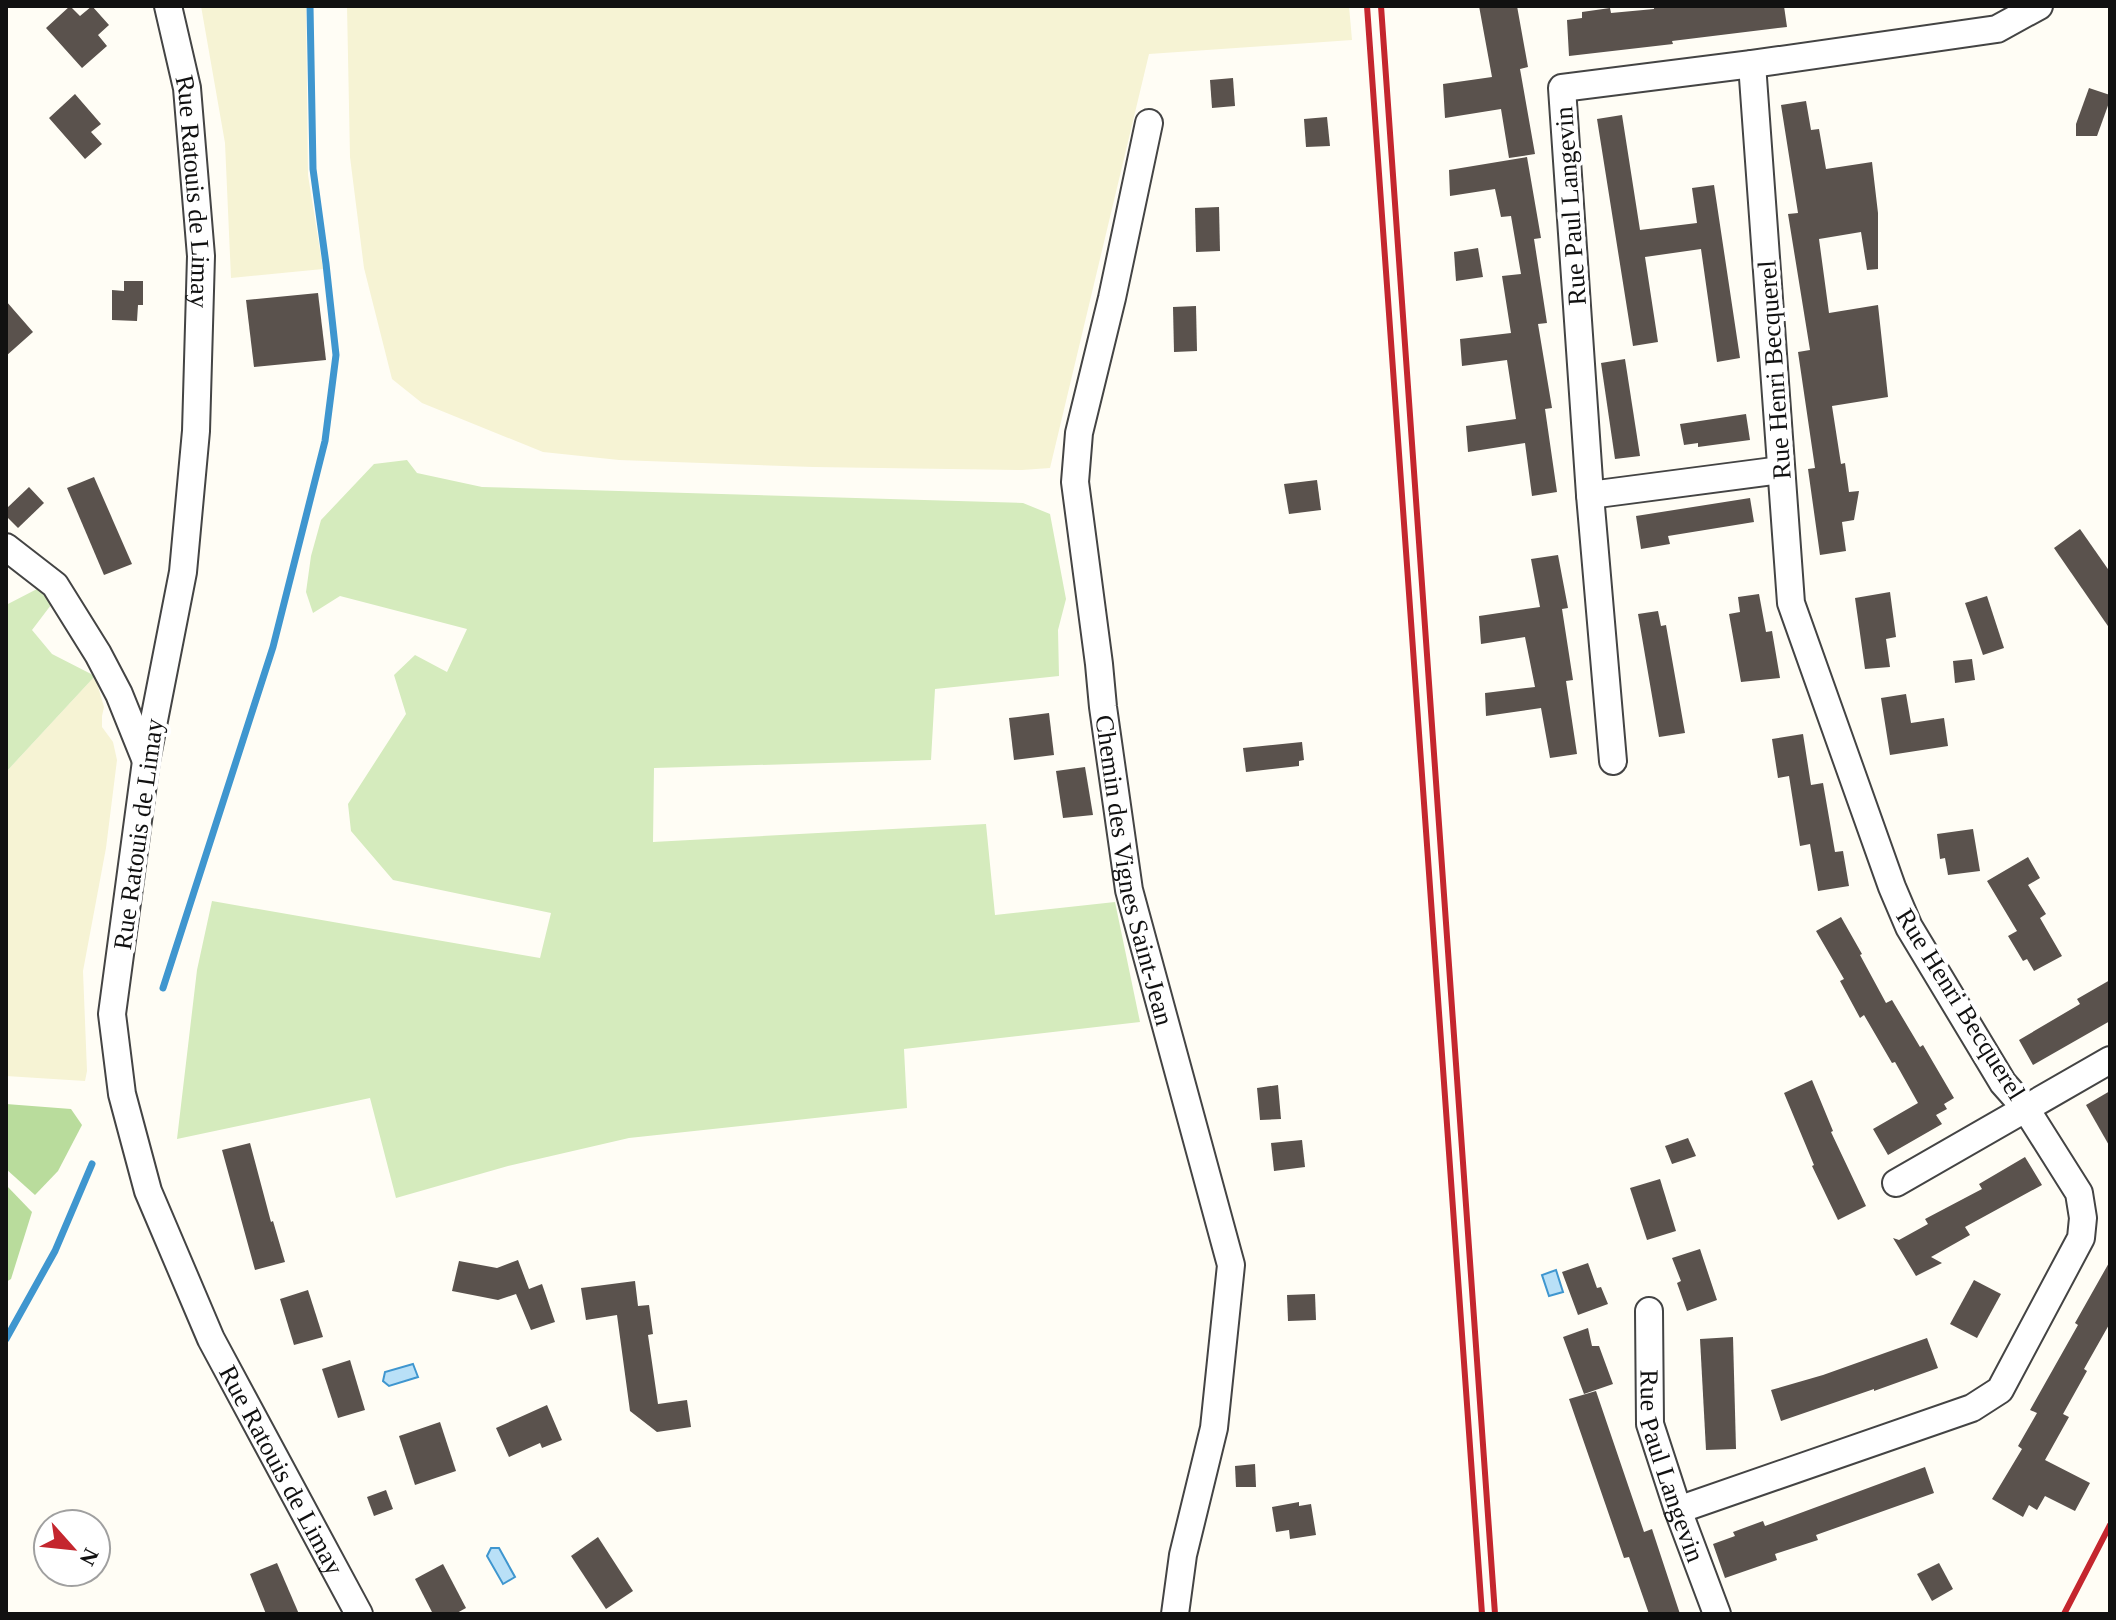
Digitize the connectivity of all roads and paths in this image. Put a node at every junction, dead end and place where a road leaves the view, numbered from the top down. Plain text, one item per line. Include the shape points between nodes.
1 (168, 6) edge
2 (2039, 6) edge
3 (1752, 64) junction
4 (1149, 123) dead end
5 (1781, 470) junction
6 (1590, 495) junction
7 (6, 547) edge
8 (146, 761) junction
9 (1613, 761) dead end
10 (2110, 1060) edge
11 (2026, 1109) junction
12 (1896, 1183) dead end
13 (1649, 1311) dead end
14 (1678, 1510) junction
15 (359, 1614) edge
16 (1175, 1614) edge
17 (1717, 1614) edge

1 - 8 street, Rue Ratouis de Limay via 187,88 201,256 196,431 183,572
2 - 3 street, Rue Paul Langevin via 1997,29
3 - 5 street, Rue Henri Becquerel
3 - 6 street, Rue Paul Langevin via 1562,88
4 - 16 street, Chemin des Vignes Saint-Jean via 1079,433 1075,482 1129,890 1231,1265 1214,1428 1183,1555
5 - 6 street
5 - 11 street, Rue Henri Becquerel via 1791,603 1892,887 1909,927 2003,1083
6 - 9 street, Rue Paul Langevin
7 - 8 street via 55,585 119,694
8 - 15 street, Rue Ratouis de Limay via 112,1014 122,1094 148,1191 211,1339
10 - 11 street
11 - 12 street
11 - 14 street, Rue Henri Becquerel via 2079,1193 2083,1218 2081,1238 2000,1390 1972,1408
13 - 14 street, Rue Paul Langevin via 1650,1424
14 - 17 street, Rue Paul Langevin

